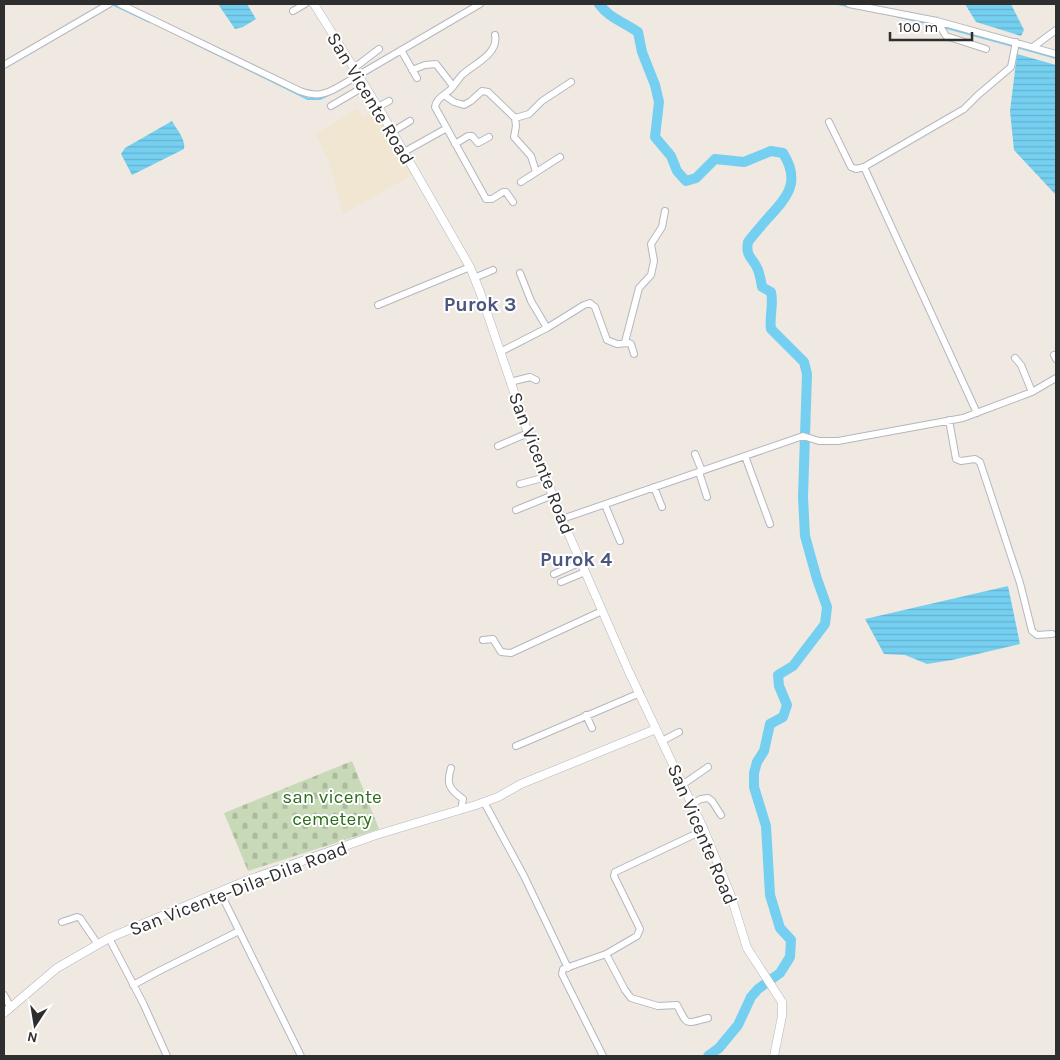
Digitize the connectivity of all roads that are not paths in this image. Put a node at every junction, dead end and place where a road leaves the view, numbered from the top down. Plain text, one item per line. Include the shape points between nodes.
1 (109, 4) edge
2 (120, 4) edge
3 (305, 4) edge
4 (314, 4) edge
5 (480, 4) edge
6 (849, 4) edge
7 (472, 6) edge
8 (293, 11) dead end
9 (938, 23) junction
10 (1056, 30) edge
11 (495, 35) dead end
12 (1015, 45) junction
13 (1033, 47) junction
14 (379, 49) dead end
15 (986, 49) dead end
16 (401, 50) junction
17 (1056, 54) edge
18 (4, 65) edge
19 (412, 70) junction
20 (356, 71) junction
21 (417, 78) dead end
22 (571, 82) dead end
23 (365, 86) junction
24 (454, 86) junction
25 (444, 95) junction
26 (389, 101) dead end
27 (331, 106) dead end
28 (378, 107) junction
29 (515, 118) junction
30 (410, 121) dead end
31 (829, 122) dead end
32 (447, 128) junction
33 (392, 132) junction
34 (489, 137) dead end
35 (456, 144) junction
36 (404, 152) junction
37 (560, 157) dead end
38 (864, 167) junction
39 (536, 172) junction
40 (521, 182) dead end
41 (513, 202) dead end
42 (665, 211) dead end
43 (470, 268) junction
44 (493, 270) dead end
45 (520, 273) dead end
46 (474, 278) junction
47 (378, 305) dead end
48 (547, 328) junction
49 (625, 342) junction
50 (500, 352) junction
51 (634, 354) dead end
52 (1015, 358) dead end
53 (1056, 378) edge
54 (536, 380) dead end
55 (510, 382) junction
56 (1032, 392) junction
57 (977, 413) junction
58 (949, 420) junction
59 (528, 432) junction
60 (498, 446) dead end
61 (695, 454) dead end
62 (745, 456) junction
63 (700, 472) junction
64 (546, 477) junction
65 (520, 484) dead end
66 (654, 487) junction
67 (553, 495) junction
68 (707, 496) dead end
69 (605, 505) junction
70 (662, 507) dead end
71 (516, 510) dead end
72 (562, 519) junction
73 (770, 524) dead end
74 (620, 541) dead end
75 (581, 562) junction
76 (586, 572) junction
77 (554, 574) dead end
78 (561, 582) dead end
79 (602, 611) junction
80 (1052, 634) dead end
81 (482, 640) dead end
82 (640, 693) junction
83 (586, 715) junction
84 (592, 728) dead end
85 (656, 729) junction
86 (679, 732) dead end
87 (662, 741) junction
88 (516, 746) dead end
89 (708, 767) dead end
90 (451, 768) dead end
91 (682, 785) junction
92 (484, 802) junction
93 (691, 804) junction
94 (461, 810) junction
95 (721, 815) dead end
96 (704, 830) junction
97 (220, 892) junction
98 (62, 922) dead end
99 (239, 931) junction
100 (109, 938) junction
101 (98, 944) junction
102 (606, 954) junction
103 (568, 968) junction
104 (134, 985) junction
105 (4, 995) edge
106 (11, 1008) junction
107 (4, 1013) edge
108 (708, 1018) dead end
109 (167, 1056) edge
110 (301, 1056) edge
111 (603, 1056) edge
112 (774, 1056) edge

1 - 18 street
2 - 20 street via 311,95 326,94
3 - 8 street
4 - 20 street, San Vicente Road
5 - 7 street
6 - 9 street
7 - 16 street
9 - 12 street
9 - 15 street via 944,33 954,39
10 - 13 street
11 - 24 street via 496,43 486,57 461,76
12 - 13 street
12 - 38 street via 1010,68 964,109
13 - 17 street
14 - 20 street
16 - 19 street
16 - 20 street
19 - 21 street
19 - 24 street via 436,64
20 - 23 street, San Vicente Road
22 - 29 street via 529,114
23 - 27 street
23 - 28 street, San Vicente Road
24 - 25 street
25 - 29 street via 464,105 487,91
25 - 32 street via 436,101 435,107
26 - 28 street
28 - 33 street, San Vicente Road
29 - 39 street via 514,137 531,156
30 - 33 street
31 - 38 street via 851,167
32 - 35 street
32 - 36 street
33 - 36 street, San Vicente Road
34 - 35 street via 478,143 470,136
35 - 41 street via 486,199 506,192
36 - 43 street, San Vicente Road
37 - 39 street
38 - 57 street
39 - 40 street
42 - 49 street via 662,227 651,244 654,261 651,275 639,288
43 - 46 street, San Vicente Road
43 - 47 street
44 - 46 street
45 - 48 street
46 - 50 street, San Vicente Road
48 - 49 street via 591,304 607,340 617,344
48 - 50 street
49 - 51 street via 632,344
50 - 55 street, San Vicente Road
52 - 56 street
53 - 56 street
54 - 55 street via 530,377
55 - 59 street, San Vicente Road
56 - 57 street
57 - 58 street
58 - 62 street via 838,441 819,441 803,436
58 - 80 street via 956,459 974,458 980,462 1020,583 1032,631 1037,635
59 - 60 street
59 - 64 street, San Vicente Road
61 - 63 street
62 - 63 street
62 - 73 street
63 - 66 street
63 - 68 street
64 - 65 street
64 - 67 street, San Vicente Road
66 - 69 street
66 - 70 street
67 - 71 street
67 - 72 street, San Vicente Road
69 - 72 street
69 - 74 street
72 - 75 street, San Vicente Road
75 - 76 street, San Vicente Road
75 - 77 street
76 - 78 street
76 - 79 street, San Vicente Road
79 - 81 street via 511,653 501,652 493,639
79 - 82 street, San Vicente Road
82 - 83 street
82 - 85 street, San Vicente Road
83 - 84 street
83 - 88 street
85 - 87 street, San Vicente Road
85 - 92 street, San Vicente-Dila-Dila Road
86 - 87 street
87 - 91 street, San Vicente Road
89 - 91 street
90 - 94 street via 448,782 455,794 463,799
91 - 93 street, San Vicente Road
92 - 94 street, San Vicente-Dila-Dila Road
92 - 103 street
93 - 95 street via 708,798
93 - 96 street, San Vicente Road
94 - 97 street, San Vicente-Dila-Dila Road via 314,856
96 - 102 street via 615,872 614,876 640,929 637,936
96 - 112 street, San Vicente Road via 731,896 746,948 778,995 783,1008
97 - 99 street
97 - 100 street, San Vicente-Dila-Dila Road
98 - 101 street via 80,918
99 - 104 street
99 - 110 street
100 - 101 street, San Vicente-Dila-Dila Road
100 - 104 street
101 - 106 street, San Vicente-Dila-Dila Road via 57,968
102 - 103 street
102 - 108 street via 631,998 658,1006 677,1005 686,1021
103 - 111 street via 563,969 562,974
104 - 109 street
105 - 106 street
106 - 107 street, San Vicente-Dila-Dila Road

